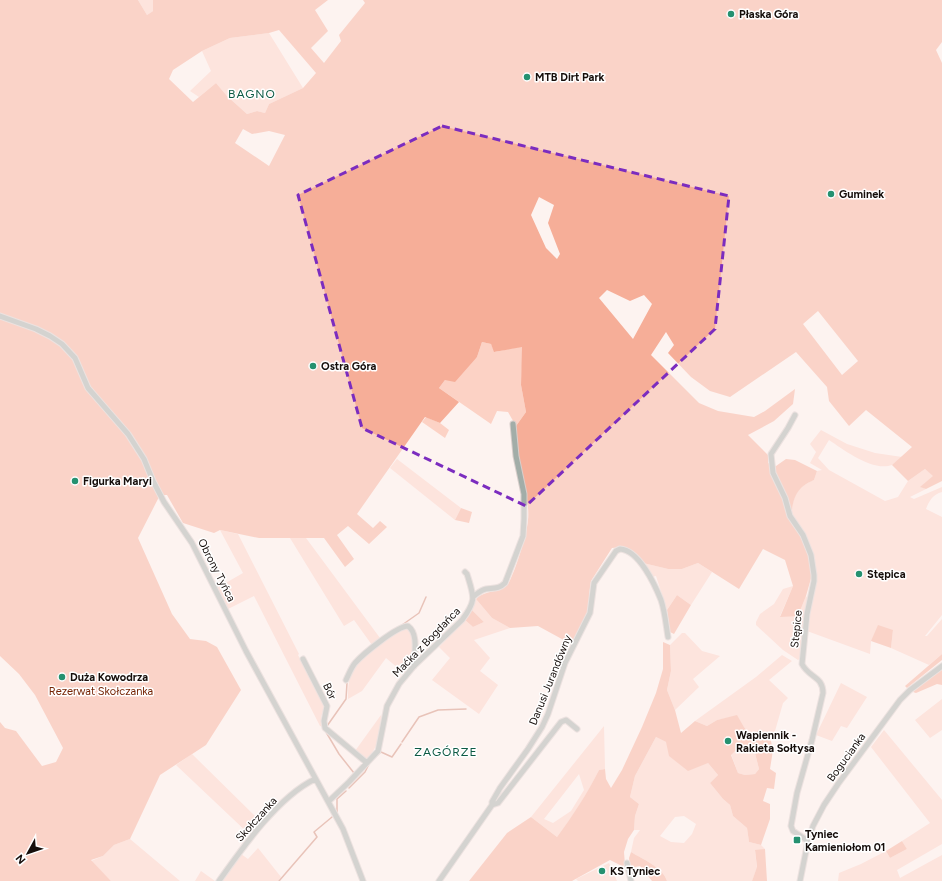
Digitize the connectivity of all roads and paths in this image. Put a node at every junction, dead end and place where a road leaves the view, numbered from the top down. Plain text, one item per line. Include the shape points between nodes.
1 (0, 316) edge
2 (795, 414) dead end
3 (513, 424) dead end
4 (465, 572) dead end
5 (474, 596) junction
6 (668, 637) dead end
7 (303, 658) dead end
8 (414, 666) junction
9 (942, 666) edge
10 (346, 680) dead end
11 (577, 729) dead end
12 (367, 763) junction
13 (315, 778) junction
14 (329, 801) junction
15 (492, 805) junction
16 (808, 841) junction
17 (627, 862) dead end
18 (219, 881) edge
19 (363, 881) edge
20 (439, 881) edge
21 (631, 881) edge
22 (800, 881) edge

1 - 13 street, Obrony Tyńca via 36,329 62,344 75,358 88,388 128,434 144,459 164,502 192,543 246,652
2 - 16 street, Stępice via 771,454 772,473 785,498 790,516 803,536 814,575 802,664 805,671 820,682 823,693 791,826 793,832
3 - 5 street via 516,456 524,494 523,536 505,583 495,589 480,591
4 - 5 street
5 - 8 street, Maćka z Bogdańca via 472,606 462,620
6 - 15 street, Danusi Jurandówny via 661,600 645,568 637,558 623,549 616,551 594,583 590,613 565,663 542,727 500,788
7 - 12 street, Bór via 327,706 325,728
8 - 10 street via 415,635 412,628 404,626 356,663
8 - 12 street, Maćka z Bogdańca via 391,695 378,751
9 - 16 street, Bogucianka via 900,700 824,805
11 - 15 street via 566,720 561,722 498,803
12 - 14 street, Maćka z Bogdańca
13 - 14 street, Obrony Tyńca
13 - 18 street, Skołczanka via 296,790 275,811
14 - 19 street, Obrony Tyńca via 350,845
15 - 20 street, Danusi Jurandówny
16 - 22 street, Bogucianka
17 - 21 street

